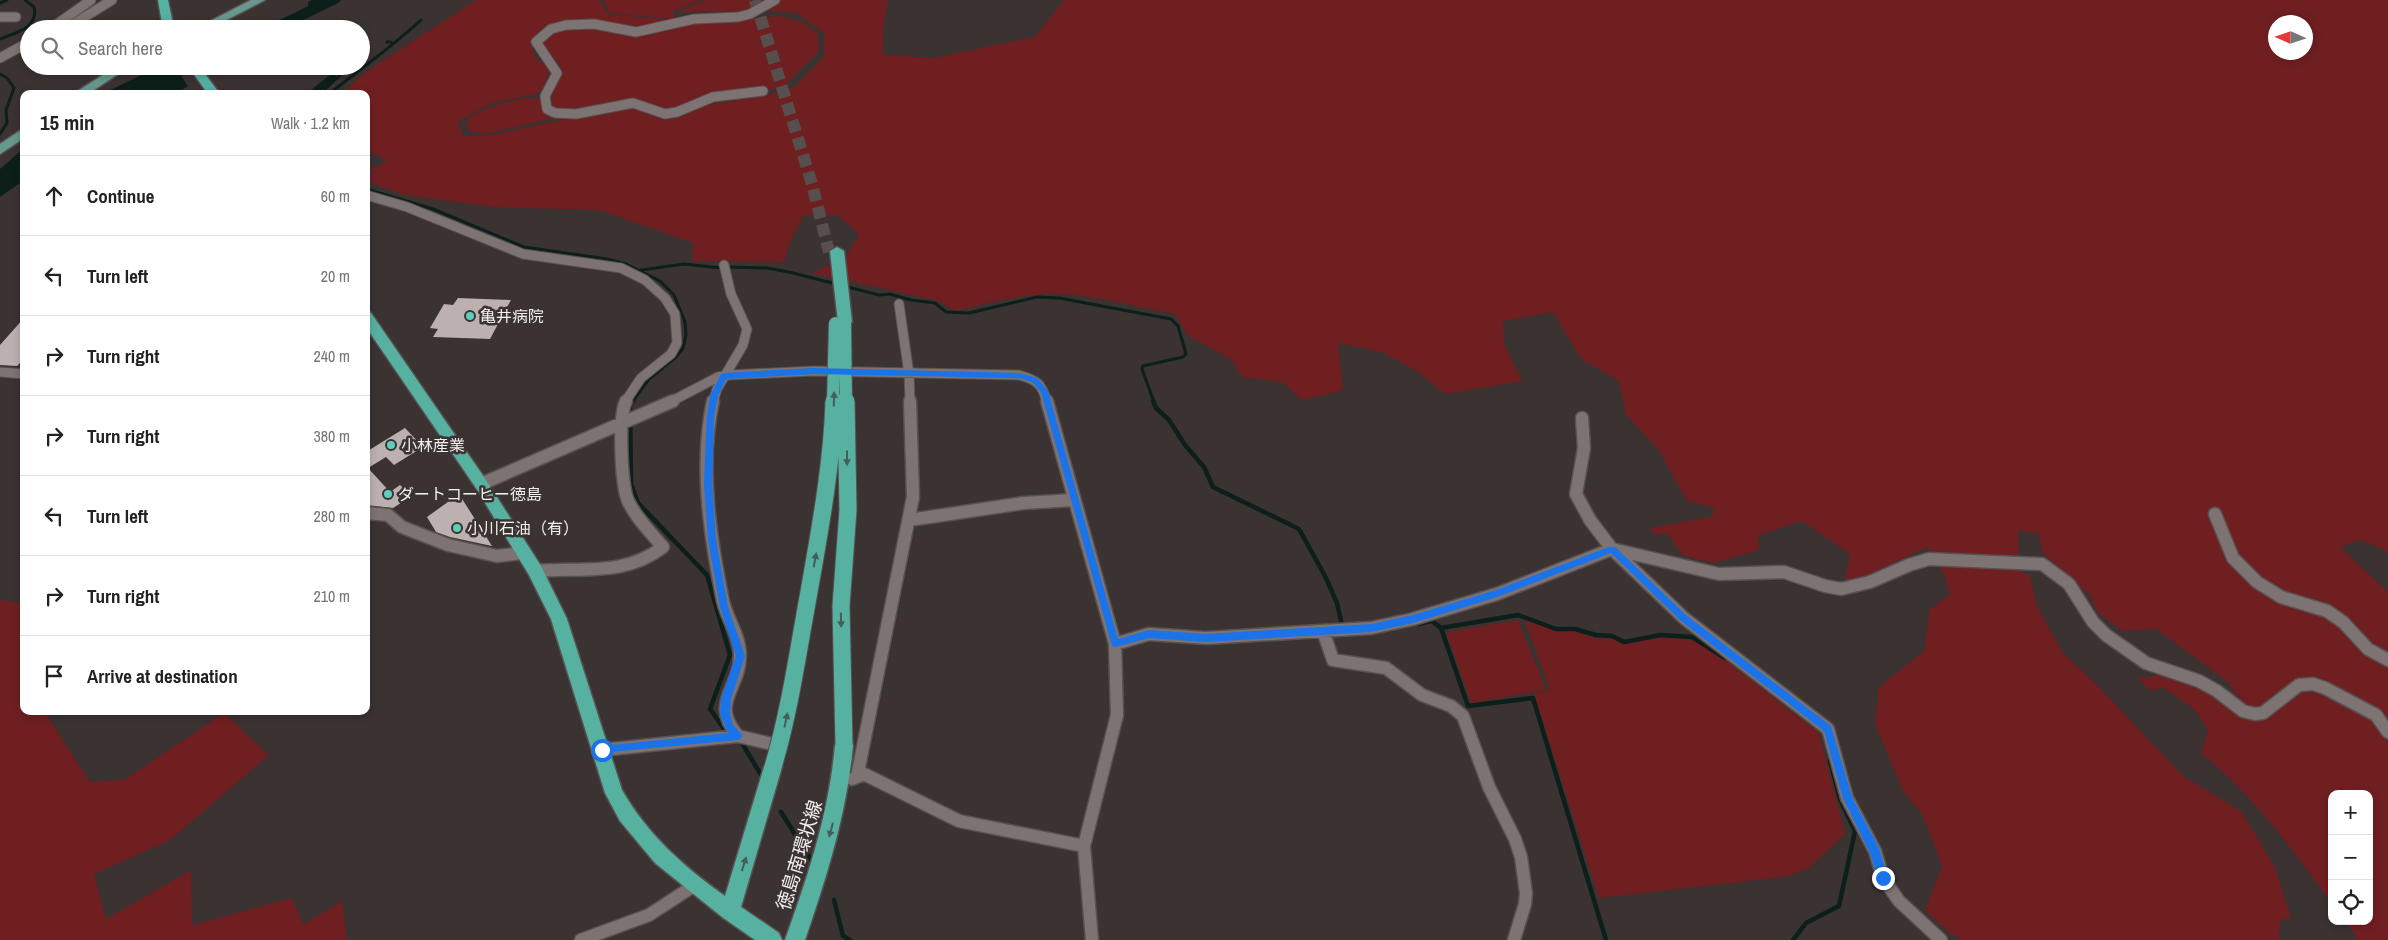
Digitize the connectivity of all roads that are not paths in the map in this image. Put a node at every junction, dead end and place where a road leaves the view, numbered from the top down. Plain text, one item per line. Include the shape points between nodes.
1 (92, 0) edge
2 (112, 0) edge
3 (163, 0) edge
4 (260, 0) edge
5 (775, 0) edge
6 (15, 8) dead end
7 (2, 17) edge
8 (16, 17) dead end
9 (63, 20) edge
10 (80, 20) edge
11 (166, 20) edge
12 (219, 20) edge
13 (20, 47) edge
14 (0, 58) edge
15 (111, 75) edge
16 (200, 75) edge
17 (86, 90) edge
18 (211, 90) edge
19 (763, 91) dead end
20 (20, 135) edge
21 (0, 150) edge
22 (370, 196) edge
23 (833, 252) tunnel mouth
24 (724, 265) dead end
25 (899, 304) dead end
26 (370, 322) edge
27 (840, 323) junction
28 (0, 372) edge
29 (20, 374) edge
30 (909, 374) junction
31 (724, 376) junction
32 (1582, 418) dead end
33 (620, 424) junction
34 (480, 484) junction
35 (1073, 500) junction
36 (370, 514) edge
37 (2216, 514) dead end
38 (909, 520) junction
39 (1612, 549) junction
40 (523, 553) junction
41 (535, 571) junction
42 (1323, 631) junction
43 (1115, 644) junction
44 (2388, 660) edge
45 (2388, 732) edge
46 (738, 736) junction
47 (766, 743) dead end
48 (602, 750) junction
49 (850, 780) junction
50 (1084, 846) junction
51 (694, 885) junction
52 (730, 911) junction
53 (581, 940) edge
54 (772, 940) edge
55 (795, 940) edge
56 (1092, 940) edge
57 (1514, 940) edge
58 (1940, 940) edge

1 - 9 street
2 - 10 street
3 - 11 highway
4 - 12 main road
5 - 19 street via 738,17 694,19 636,32 594,24 566,25 550,29 536,42 538,51 555,66 557,73 545,96 547,109 553,114 567,116 633,103 664,114 712,97
6 - 7 street
7 - 8 street
13 - 14 street
15 - 17 main road
16 - 18 highway
20 - 21 main road
22 - 33 street via 523,254 621,268 645,280 665,298 675,314 677,343 671,354 642,378 629,395
23 - 27 highway
24 - 31 street via 729,290 747,329 743,343
25 - 30 street
26 - 34 highway
27 -> 49 highway, 徳島南環状線, bridge via 848,510 841,606 844,745
52 -> 27 highway, bridge via 786,722 820,528 833,427
28 - 29 street
30 - 31 street via 813,371
30 - 35 street via 1019,376 1034,380 1044,391
30 - 38 street via 913,497
31 - 33 street
31 - 46 street via 714,396 710,416 708,483 712,540 724,607 740,656 726,699 725,714 729,728
32 - 39 street via 1584,448 1576,494 1590,520
33 - 34 street
33 - 41 street via 627,499 638,518 663,547 655,556 621,568
34 - 40 highway
35 - 38 street
35 - 43 street
36 - 40 street via 388,515 402,527 448,546 497,556
37 - 44 street via 2233,558 2257,582 2281,597 2327,611 2343,622 2368,649
38 - 49 street
39 - 42 street via 1530,582 1413,619 1371,628
39 - 45 street via 1719,574 1736,576 1769,570 1785,572 1840,590 1865,584 1916,561 1929,559 2042,564 2068,584 2093,622 2106,635 2146,663 2199,681 2217,691 2242,711 2263,713 2299,685 2313,684 2376,715
39 - 58 street via 1684,618 1828,729 1848,798 1875,851 1883,878 1899,901
40 - 41 highway
41 - 48 highway via 559,619
42 - 43 street via 1206,638 1149,634
42 - 57 street via 1333,660 1386,668 1422,695 1452,706 1463,716 1489,787 1521,857 1526,893
43 - 50 street via 1117,715
46 - 47 street
46 - 48 street
48 - 51 highway via 623,813 639,833
49 - 50 street via 864,774 959,820
49 -> 55 highway, 徳島南環状線
50 - 56 street
51 - 52 highway
51 - 53 street via 649,915
52 - 54 highway

